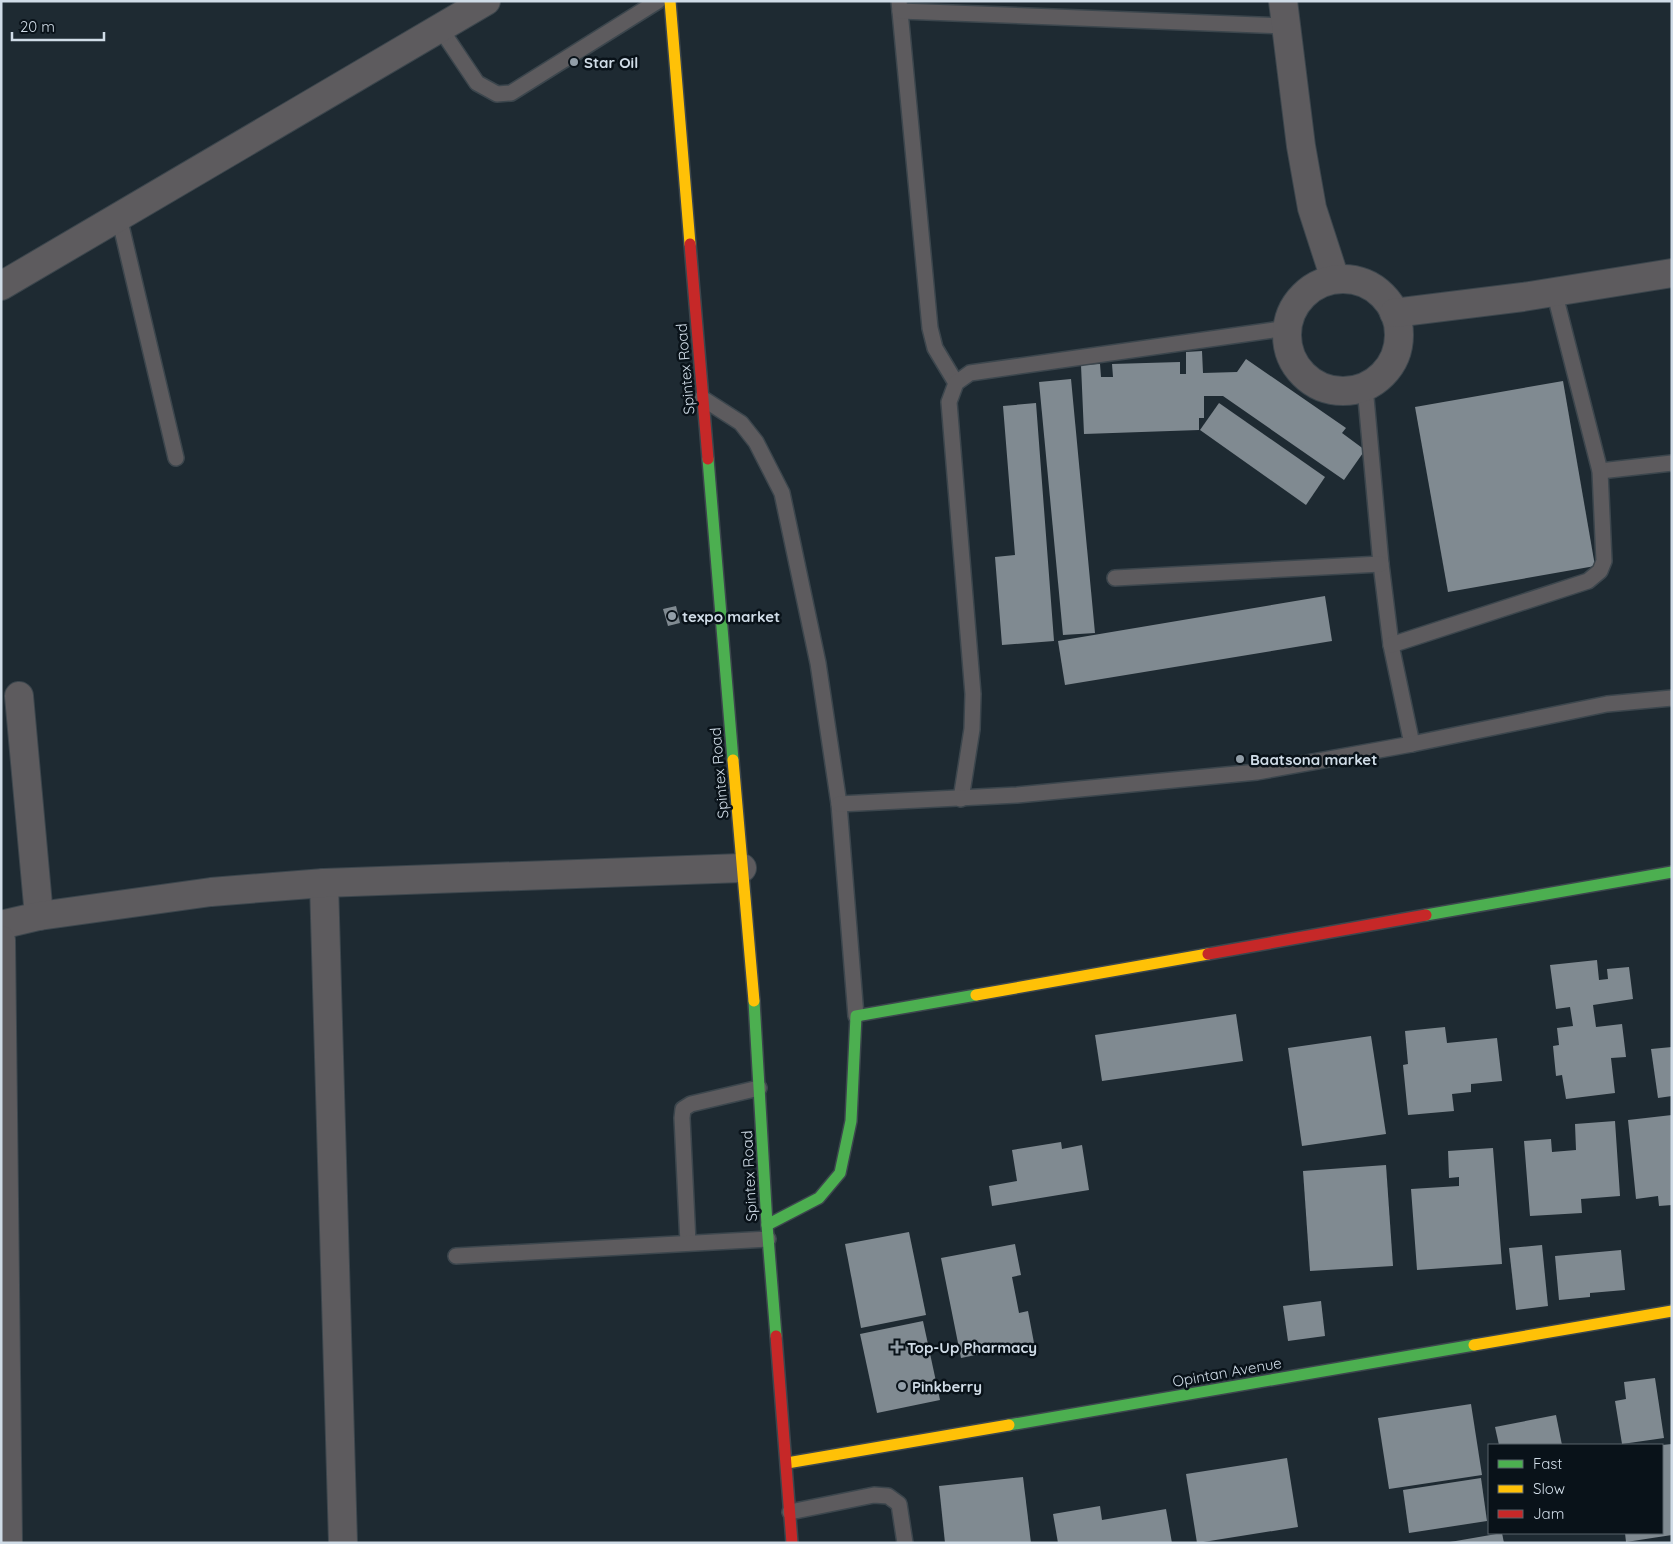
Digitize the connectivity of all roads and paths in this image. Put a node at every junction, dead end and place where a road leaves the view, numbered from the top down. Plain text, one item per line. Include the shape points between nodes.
1 (486, 1) edge
2 (658, 1) edge
3 (670, 1) edge
4 (899, 6) edge
5 (1284, 14) edge
6 (440, 28) junction
7 (119, 217) junction
8 (1672, 273) edge
9 (1335, 280) junction
10 (1, 286) edge
11 (1554, 291) junction
12 (1394, 314) junction
13 (1288, 328) junction
14 (956, 383) junction
15 (1365, 387) junction
16 (702, 398) junction
17 (176, 458) dead end
18 (1672, 463) edge
19 (1600, 471) junction
20 (1380, 564) junction
21 (1115, 578) dead end
22 (1391, 645) junction
23 (19, 696) dead end
24 (1672, 698) edge
25 (1412, 744) junction
26 (961, 799) junction
27 (839, 804) junction
28 (742, 868) junction
29 (1672, 872) edge
30 (324, 883) junction
31 (39, 916) junction
32 (1, 925) edge
33 (1, 940) edge
34 (856, 1016) junction
35 (759, 1088) junction
36 (768, 1232) junction
37 (688, 1243) junction
38 (456, 1256) dead end
39 (1672, 1311) edge
40 (788, 1463) junction
41 (790, 1512) junction
42 (8, 1543) edge
43 (343, 1543) edge
44 (792, 1543) edge
45 (905, 1543) edge

1 - 6 street
2 - 6 lane via 511,93 497,94 477,83
3 - 16 street, Spintex Road
4 - 5 lane
4 - 14 lane via 930,328 935,348
5 - 9 street via 1312,208
6 - 7 street
7 - 10 street
7 - 17 lane
8 - 11 street
9 - 12 street via 1364,283 1387,301
9 - 13 street via 1321,283 1299,301 1291,314
11 - 12 street
11 - 19 lane
12 - 15 street via 1398,327 1395,356 1388,369
13 - 14 lane via 970,373
13 - 15 street via 1292,357 1310,380 1336,391
14 - 26 lane via 949,402 973,694 972,729
15 - 20 lane
16 - 27 lane via 741,423 756,442 782,493 818,664
16 - 28 street, Spintex Road
18 - 19 lane
19 - 22 lane via 1604,561 1600,572 1588,581
20 - 21 lane
20 - 22 lane
22 - 25 lane
23 - 31 street
24 - 25 lane via 1607,704
25 - 26 lane via 1257,772
26 - 27 lane
27 - 34 lane
28 - 30 street
28 - 35 street, Spintex Road via 753,975
29 - 34 street
30 - 31 street via 211,892
30 - 43 street
31 - 32 street
33 - 42 street
34 - 36 street via 851,1120 840,1173 820,1198
35 - 36 street, Spintex Road
35 - 37 lane via 691,1104 683,1109
36 - 37 lane
36 - 40 street, Spintex Road
37 - 38 lane
39 - 40 street, Opintan Avenue
40 - 41 street, Spintex Road
41 - 44 street, Spintex Road
41 - 45 lane via 874,1495 888,1496 899,1504

